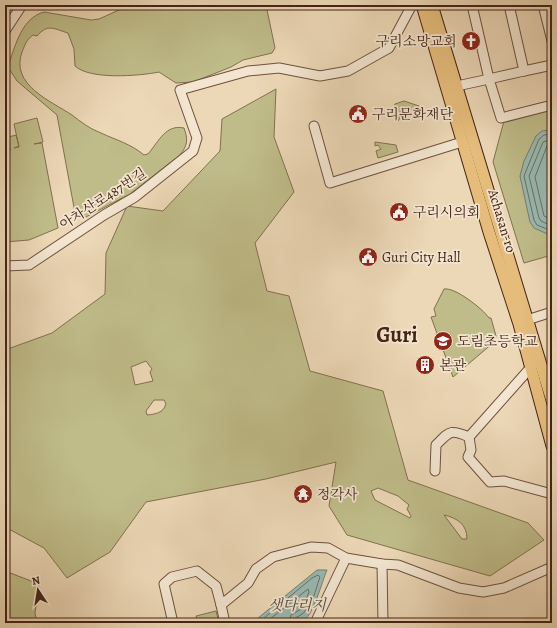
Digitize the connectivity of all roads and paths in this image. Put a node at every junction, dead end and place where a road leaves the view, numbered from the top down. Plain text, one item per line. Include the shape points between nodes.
1 (22, 5) edge
2 (412, 5) edge
3 (422, 5) edge
4 (432, 5) edge
5 (472, 5) edge
6 (509, 5) edge
7 (543, 5) edge
8 (5, 31) edge
9 (552, 41) edge
10 (552, 65) edge
11 (524, 71) junction
12 (489, 79) junction
13 (457, 86) junction
14 (552, 105) edge
15 (314, 126) dead end
16 (462, 142) junction
17 (5, 266) edge
18 (552, 312) edge
19 (527, 320) junction
20 (532, 366) junction
21 (552, 401) edge
22 (469, 437) junction
23 (552, 446) edge
24 (434, 471) dead end
25 (552, 494) edge
26 (346, 558) junction
27 (382, 564) junction
28 (552, 567) edge
29 (221, 605) junction
30 (173, 623) edge
31 (225, 623) edge
32 (315, 623) edge
33 (383, 623) edge

1 - 8 street
2 - 17 street, 아차산로487번길 via 389,48 348,71 320,76 278,68 248,71 180,90 197,138 193,151 135,197 29,265
3 - 16 main road, Achasan-ro
4 - 13 main road, Achasan-ro
5 - 12 street
6 - 11 street
7 - 9 street
10 - 11 street
11 - 12 street
12 - 13 street
12 - 14 street via 501,118
13 - 19 main road, Achasan-ro
15 - 16 street via 330,183
16 - 20 main road, Achasan-ro
18 - 19 street
19 - 21 main road, Achasan-ro
20 - 22 street
20 - 23 main road, Achasan-ro
22 - 24 street via 456,431 448,432 436,445
22 - 25 street via 468,457 490,482 504,481
26 - 27 street
26 - 29 street via 328,548 311,547 273,557 256,569 248,583
26 - 32 street
27 - 28 street via 398,564 459,588 483,592 504,588
27 - 33 street
29 - 30 street via 216,586 197,571 172,577 164,584
29 - 31 street

